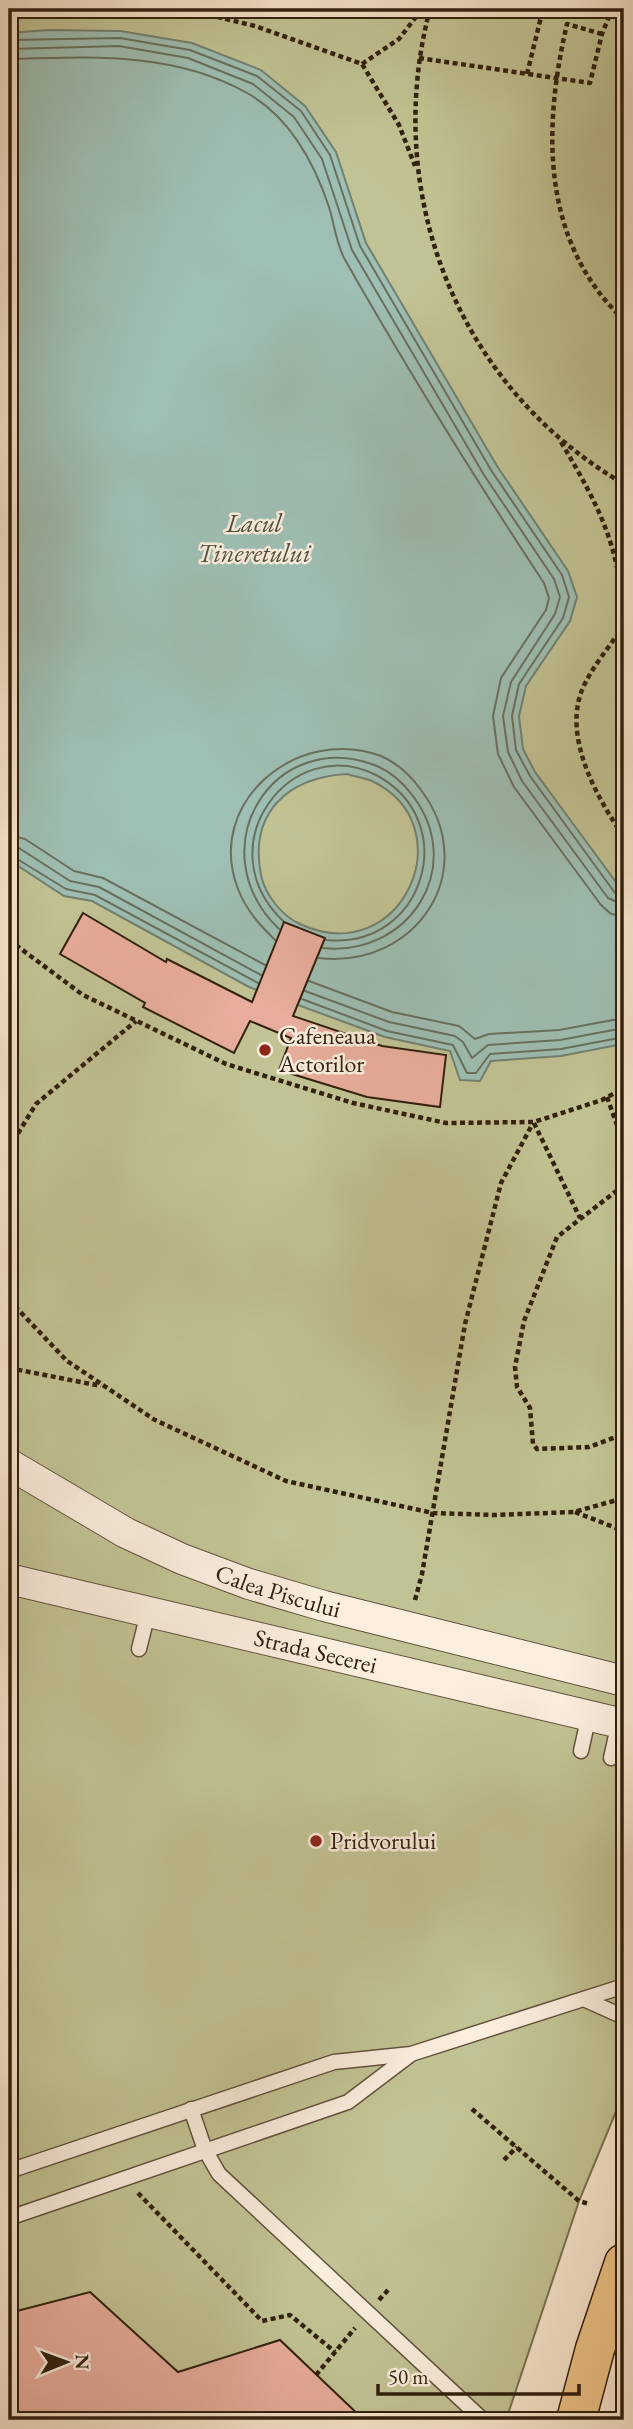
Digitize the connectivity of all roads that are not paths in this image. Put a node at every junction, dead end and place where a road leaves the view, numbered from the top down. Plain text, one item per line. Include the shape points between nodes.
1 (9, 1464) edge
2 (9, 1579) edge
3 (148, 1613) junction
4 (139, 1649) dead end
5 (568, 1667) junction
6 (624, 1681) edge
7 (558, 1709) junction
8 (589, 1716) junction
9 (622, 1723) edge
10 (581, 1751) dead end
11 (611, 1758) dead end
12 (624, 1986) edge
13 (586, 2000) junction
14 (624, 2017) edge
15 (411, 2054) junction
16 (191, 2109) junction
17 (205, 2150) junction
18 (9, 2171) edge
19 (9, 2218) edge
20 (624, 2263) edge
21 (483, 2420) edge
22 (576, 2420) edge

1 - 5 street, Calea Piscului via 114,1527 182,1559 262,1588
2 - 3 street, Strada Secerei
3 - 4 lane
3 - 7 street, Strada Secerei
5 - 6 street, Calea Piscului
5 - 7 street
7 - 8 street, Strada Secerei
8 - 9 street, Strada Secerei
8 - 10 lane
9 - 11 lane
12 - 13 lane
13 - 14 lane
13 - 15 lane
15 - 16 lane via 334,2062
15 - 17 lane via 348,2102
16 - 17 lane
16 - 18 lane
17 - 19 lane
17 - 21 lane via 219,2174
20 - 22 main road

